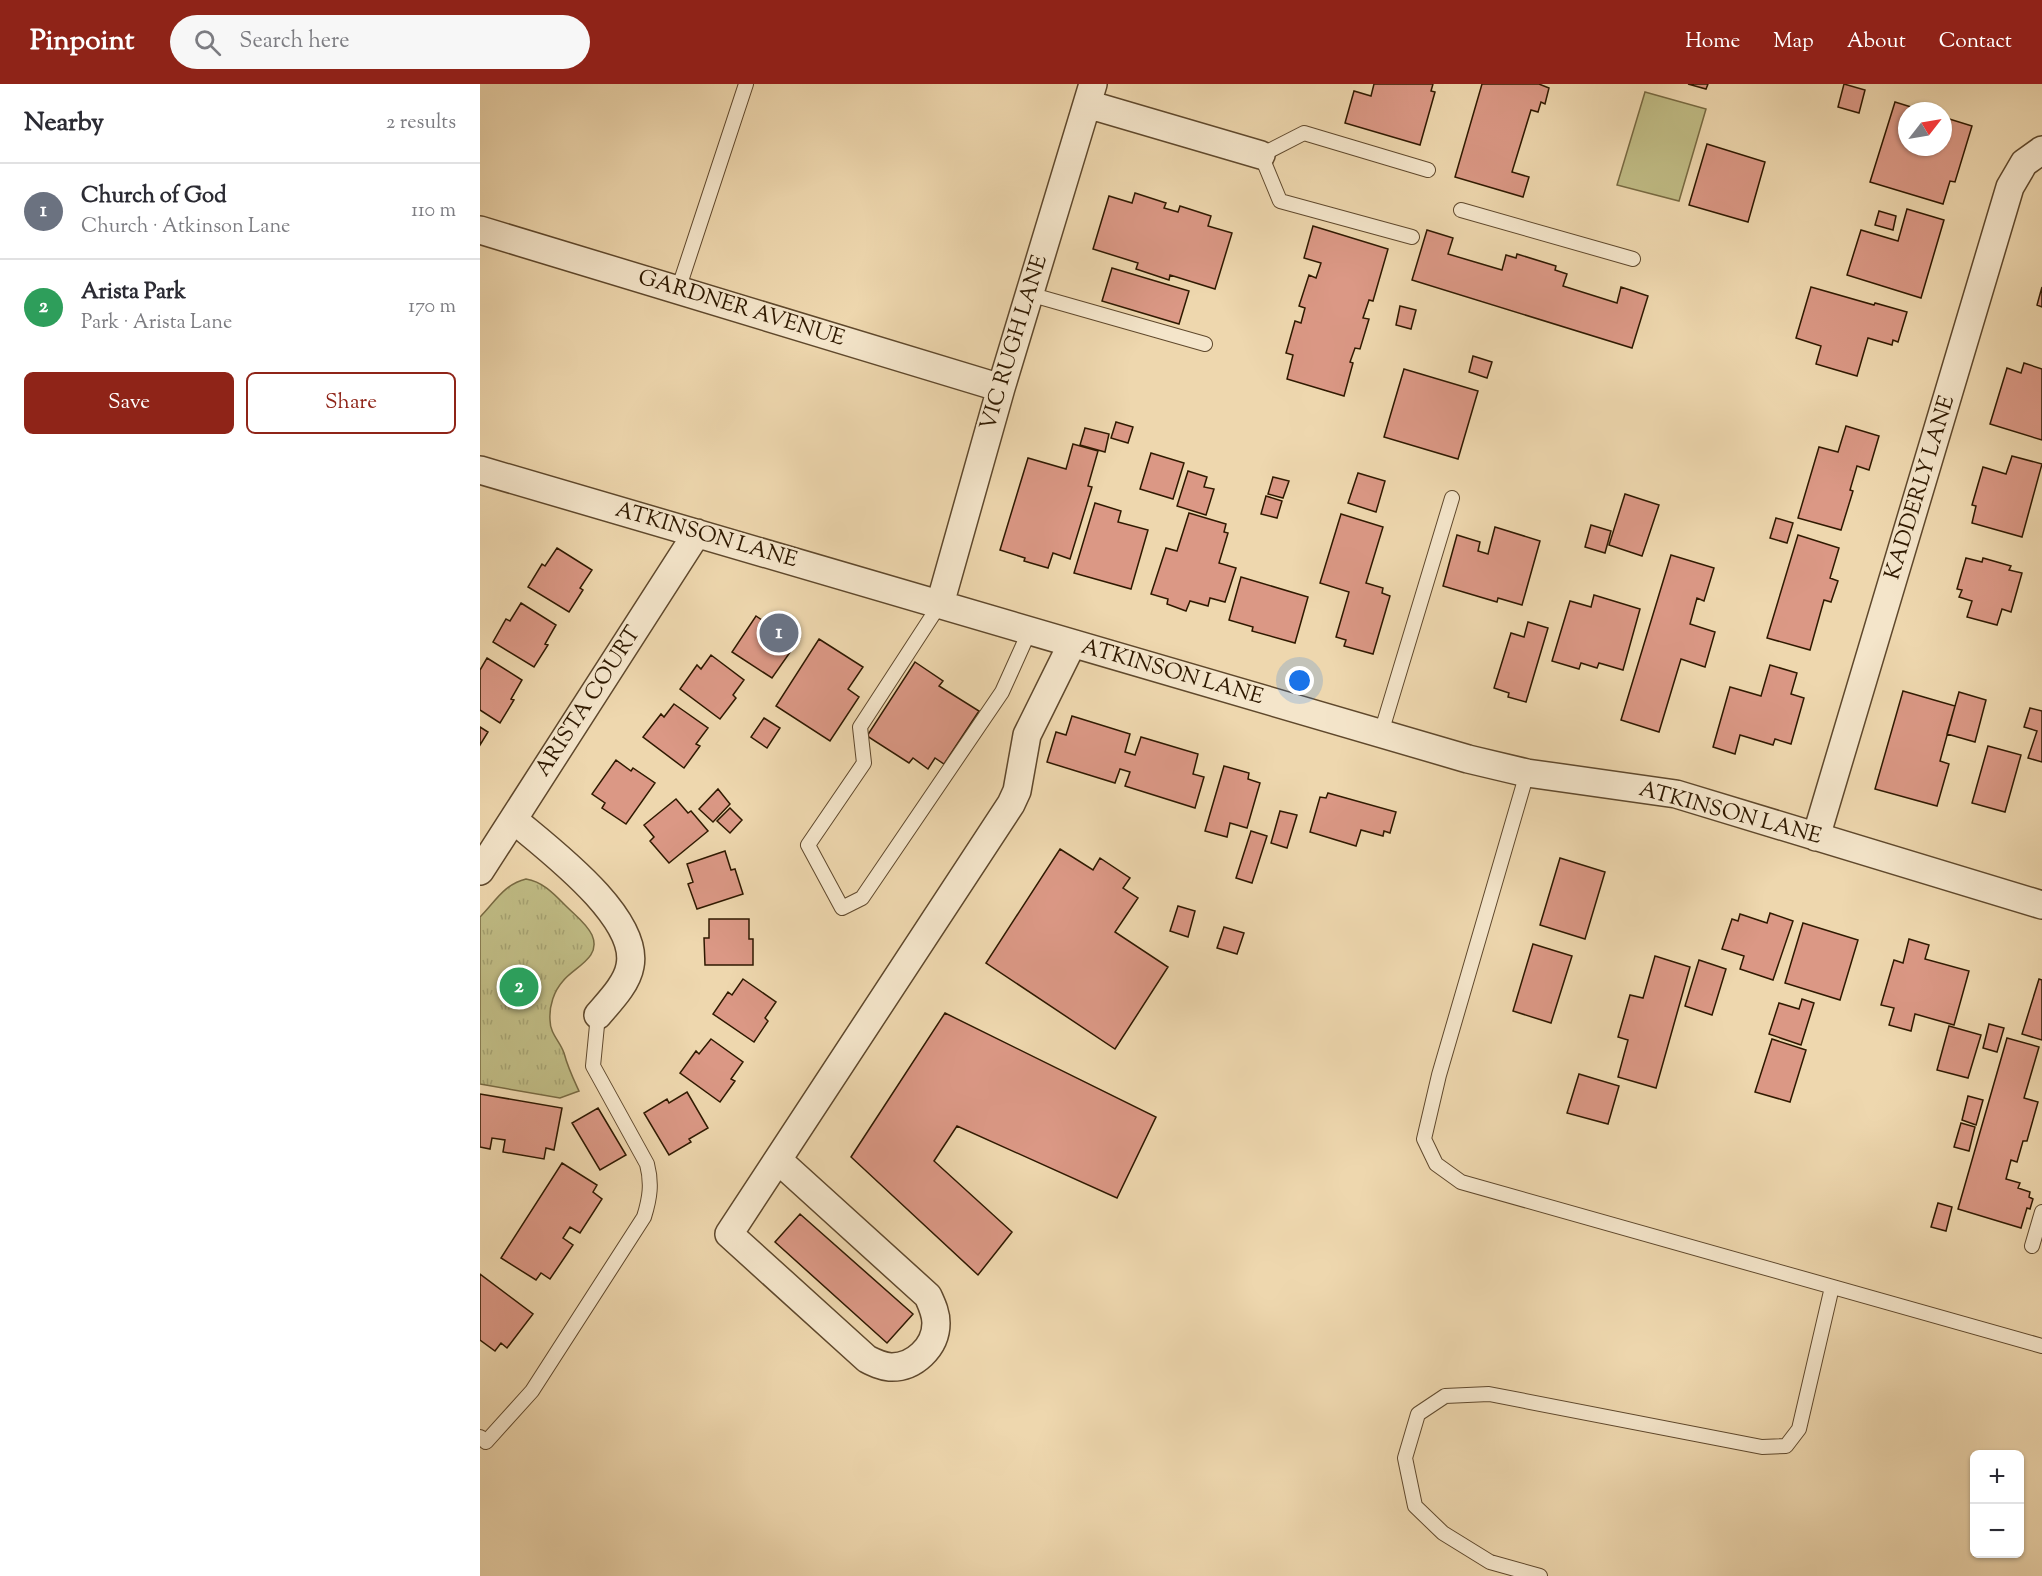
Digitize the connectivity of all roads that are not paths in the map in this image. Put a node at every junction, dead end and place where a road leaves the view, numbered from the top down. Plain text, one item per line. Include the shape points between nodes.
1 (746, 84) edge
2 (1090, 94) edge
3 (2042, 150) edge
4 (1261, 155) junction
5 (1428, 170) dead end
6 (1461, 210) dead end
7 (480, 230) edge
8 (1412, 237) dead end
9 (1633, 260) dead end
10 (678, 290) junction
11 (1029, 294) junction
12 (1205, 344) dead end
13 (1001, 388) junction
14 (480, 470) edge
15 (1452, 498) dead end
16 (697, 533) junction
17 (940, 604) junction
18 (1029, 632) junction
19 (1072, 644) junction
20 (1380, 733) junction
21 (1527, 773) junction
22 (514, 820) junction
23 (1816, 837) junction
24 (480, 871) edge
25 (2042, 905) edge
26 (598, 1016) joint
27 (778, 1160) junction
28 (2042, 1212) edge
29 (2032, 1246) dead end
30 (1832, 1287) junction
31 (2042, 1346) edge
32 (480, 1437) edge
33 (1540, 1576) edge

1 - 10 lane
2 - 4 street
2 - 11 street, VIC RUGH LANE
3 - 23 street, KADDERLY LANE via 2024,163 2010,187
4 - 5 lane via 1304,133
4 - 8 lane via 1280,201
6 - 9 lane
7 - 10 street, GARDNER AVENUE
10 - 13 street, GARDNER AVENUE
11 - 12 lane
11 - 13 street, VIC RUGH LANE
13 - 17 street, VIC RUGH LANE
14 - 16 street, ATKINSON LANE
15 - 20 lane
16 - 17 street, ATKINSON LANE
16 - 22 street, ARISTA COURT
17 - 18 street, ATKINSON LANE
17 - 18 lane via 860,727 864,763 808,845 842,908 862,898 1002,692
18 - 19 street, ATKINSON LANE
19 - 20 street, ATKINSON LANE
19 - 27 street via 1027,735 1011,804
20 - 21 street, ATKINSON LANE
21 - 23 street, ATKINSON LANE via 1676,794
21 - 30 lane via 1424,1139 1436,1164 1461,1182
22 - 24 street, ARISTA COURT
22 - 26 street via 596,894 625,936 630,966
23 - 25 street, ATKINSON LANE
26 - 32 lane via 593,1066 647,1164 651,1178 648,1204 532,1391 486,1442
27 - 27 street via 729,1234 867,1359 879,1365 902,1366 922,1354 934,1336 936,1324 928,1296
28 - 29 lane
30 - 31 lane
30 - 33 lane via 1799,1429 1786,1446 1762,1447 1489,1394 1445,1396 1418,1414 1405,1458 1415,1506 1443,1533 1490,1562

